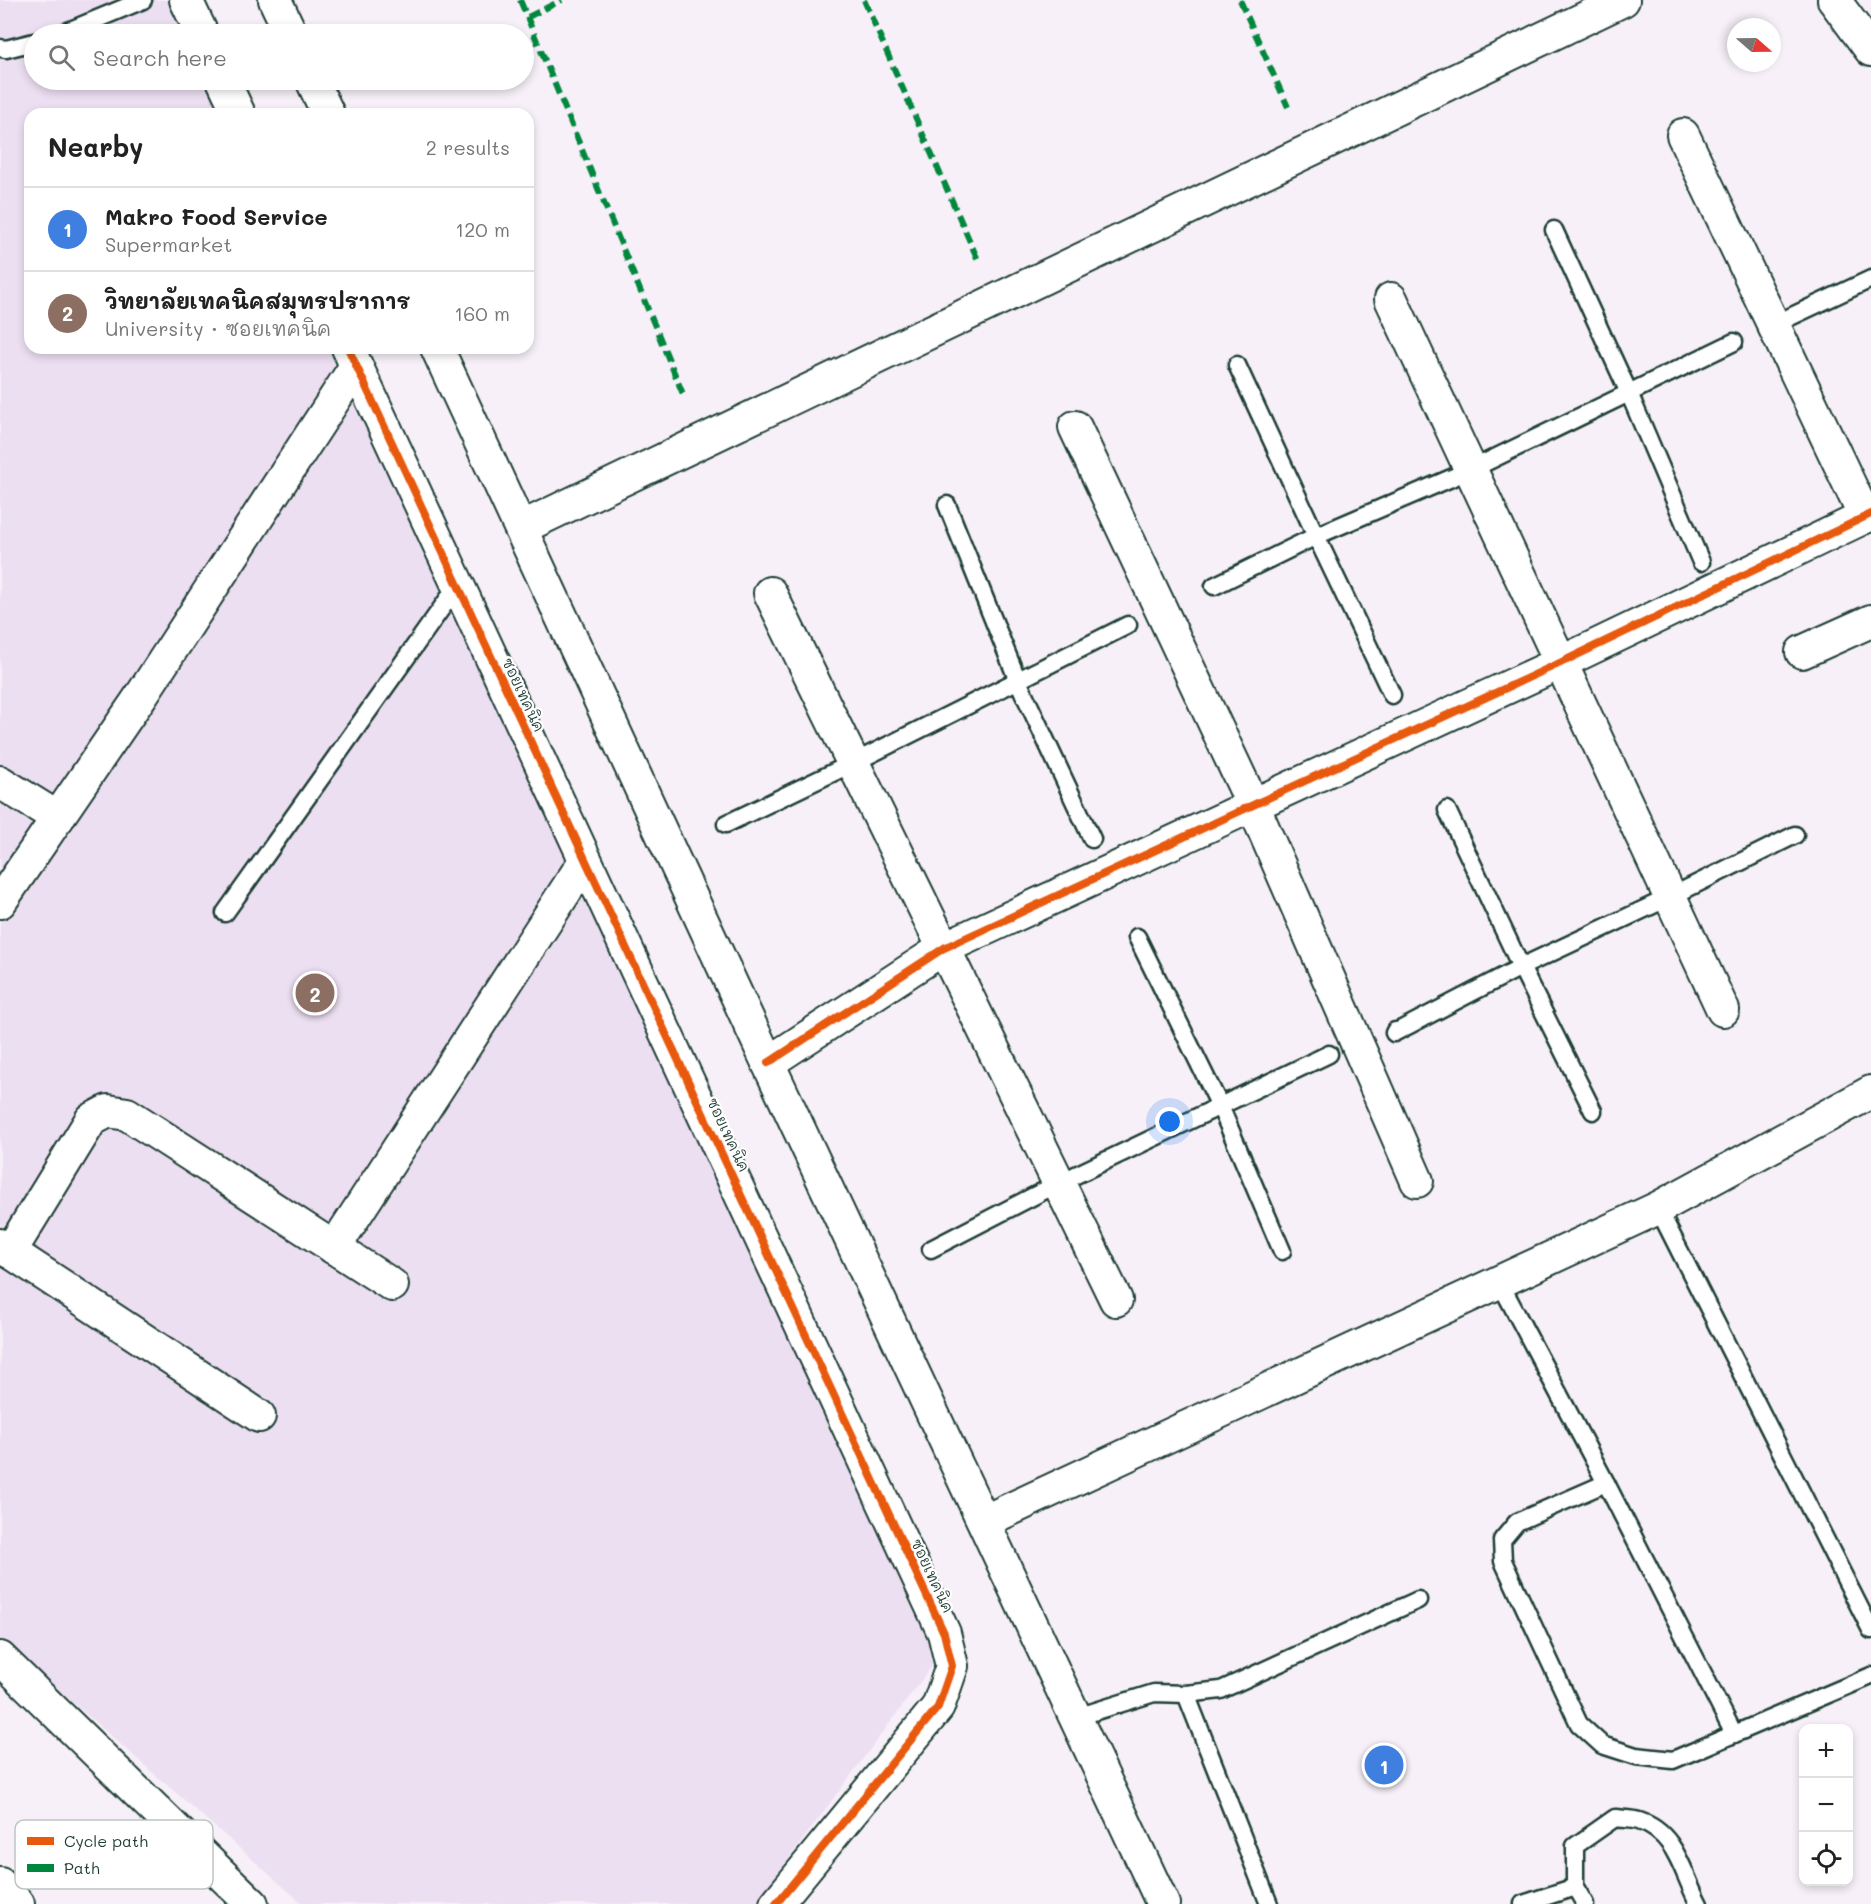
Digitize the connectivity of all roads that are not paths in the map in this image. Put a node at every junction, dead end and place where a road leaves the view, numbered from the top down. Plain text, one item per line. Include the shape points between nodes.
1 (143, 0) edge
2 (186, 0) edge
3 (275, 0) edge
4 (1623, 0) edge
5 (1834, 0) edge
6 (85, 24) edge
7 (197, 24) edge
8 (286, 24) edge
9 (24, 44) edge
10 (0, 48) edge
11 (1871, 50) edge
12 (228, 90) edge
13 (317, 90) edge
14 (236, 108) edge
15 (325, 108) edge
16 (1683, 135) dead end
17 (1554, 230) dead end
18 (1871, 279) edge
19 (1391, 299) dead end
20 (1773, 325) junction
21 (1734, 342) dead end
22 (440, 354) edge
23 (352, 357) edge
24 (1237, 365) dead end
25 (1629, 393) junction
26 (1074, 427) dead end
27 (1470, 470) junction
28 (947, 505) dead end
29 (1868, 516) edge
30 (521, 528) junction
31 (1316, 536) junction
32 (1701, 562) dead end
33 (458, 585) junction
34 (1214, 586) dead end
35 (770, 593) dead end
36 (1871, 621) edge
37 (1128, 625) dead end
38 (1802, 652) dead end
39 (1560, 663) junction
40 (1018, 681) junction
41 (1392, 695) dead end
42 (853, 763) junction
43 (0, 782) edge
44 (1253, 806) junction
45 (1447, 810) dead end
46 (58, 818) junction
47 (726, 824) dead end
48 (1795, 835) dead end
49 (1092, 839) dead end
50 (585, 861) junction
51 (1670, 897) junction
52 (0, 902) edge
53 (225, 913) dead end
54 (1137, 937) dead end
55 (944, 948) junction
56 (1521, 966) junction
57 (1723, 1010) dead end
58 (1395, 1031) dead end
59 (1329, 1054) dead end
60 (768, 1063) junction
61 (1871, 1092) edge
62 (1220, 1106) junction
63 (1593, 1111) dead end
64 (1417, 1181) dead end
65 (1059, 1184) junction
66 (1658, 1208) junction
67 (5, 1248) edge
68 (334, 1248) junction
69 (931, 1249) dead end
70 (1282, 1251) dead end
71 (1499, 1281) junction
72 (392, 1285) dead end
73 (1116, 1300) dead end
74 (259, 1416) dead end
75 (1606, 1483) junction
76 (985, 1521) junction
77 (1418, 1600) dead end
78 (1871, 1630) edge
79 (0, 1658) edge
80 (1871, 1676) edge
81 (1186, 1694) junction
82 (1077, 1717) junction
83 (1734, 1734) junction
84 (166, 1820) edge
85 (213, 1866) edge
86 (0, 1884) edge
87 (1575, 1887) junction
88 (18, 1904) edge
89 (252, 1904) edge
90 (776, 1904) edge
91 (1163, 1904) edge
92 (1269, 1904) edge
93 (1523, 1904) edge
94 (1585, 1904) edge
95 (1699, 1904) edge

1 - 6 lane
2 - 7 street
3 - 8 street
4 - 30 street
5 - 11 street
9 - 10 lane
12 - 14 street
13 - 15 street
16 - 20 street
17 - 25 lane
18 - 20 lane
19 - 27 street
20 - 29 street
21 - 25 lane
22 - 30 street
23 - 33 street, ซอยเทคนิค
23 - 46 street via 142,693
24 - 31 lane
25 - 27 lane
25 - 32 lane
26 - 44 street
27 - 31 lane
27 - 39 street
28 - 40 lane
29 - 39 street
30 - 60 street
31 - 34 lane
31 - 41 lane
33 - 50 street, ซอยเทคนิค
33 - 53 lane
35 - 42 street
36 - 38 street
37 - 40 lane
39 - 44 street
39 - 51 street
40 - 42 lane
40 - 49 lane
42 - 47 lane
42 - 55 street
43 - 46 street
44 - 55 street
44 - 64 street
45 - 56 lane
46 - 52 street
48 - 51 lane
50 - 68 street
50 - 90 street, ซอยเทคนิค via 944,1633 952,1666 938,1707
51 - 56 lane
51 - 57 street
54 - 62 lane
55 - 60 street
55 - 65 street
56 - 58 lane
56 - 63 lane
59 - 62 lane
60 - 76 street
61 - 66 street
62 - 65 lane
62 - 70 lane
65 - 69 lane
65 - 73 street
66 - 71 street
66 - 78 lane
67 - 68 street via 91,1120 108,1111 127,1114
67 - 74 street
68 - 72 street
71 - 75 lane
71 - 76 street
75 - 83 lane
75 - 83 lane via 1517,1522 1502,1540 1503,1561 1579,1724 1602,1745 1636,1756 1673,1760
76 - 82 street
77 - 81 lane via 1221,1690
79 - 84 street
80 - 83 lane
81 - 82 lane via 1154,1693
81 - 92 lane
82 - 91 street
85 - 89 street
86 - 88 street
87 - 93 lane
87 - 94 lane
87 - 95 lane via 1575,1846 1615,1818 1639,1821 1659,1831 1678,1853

